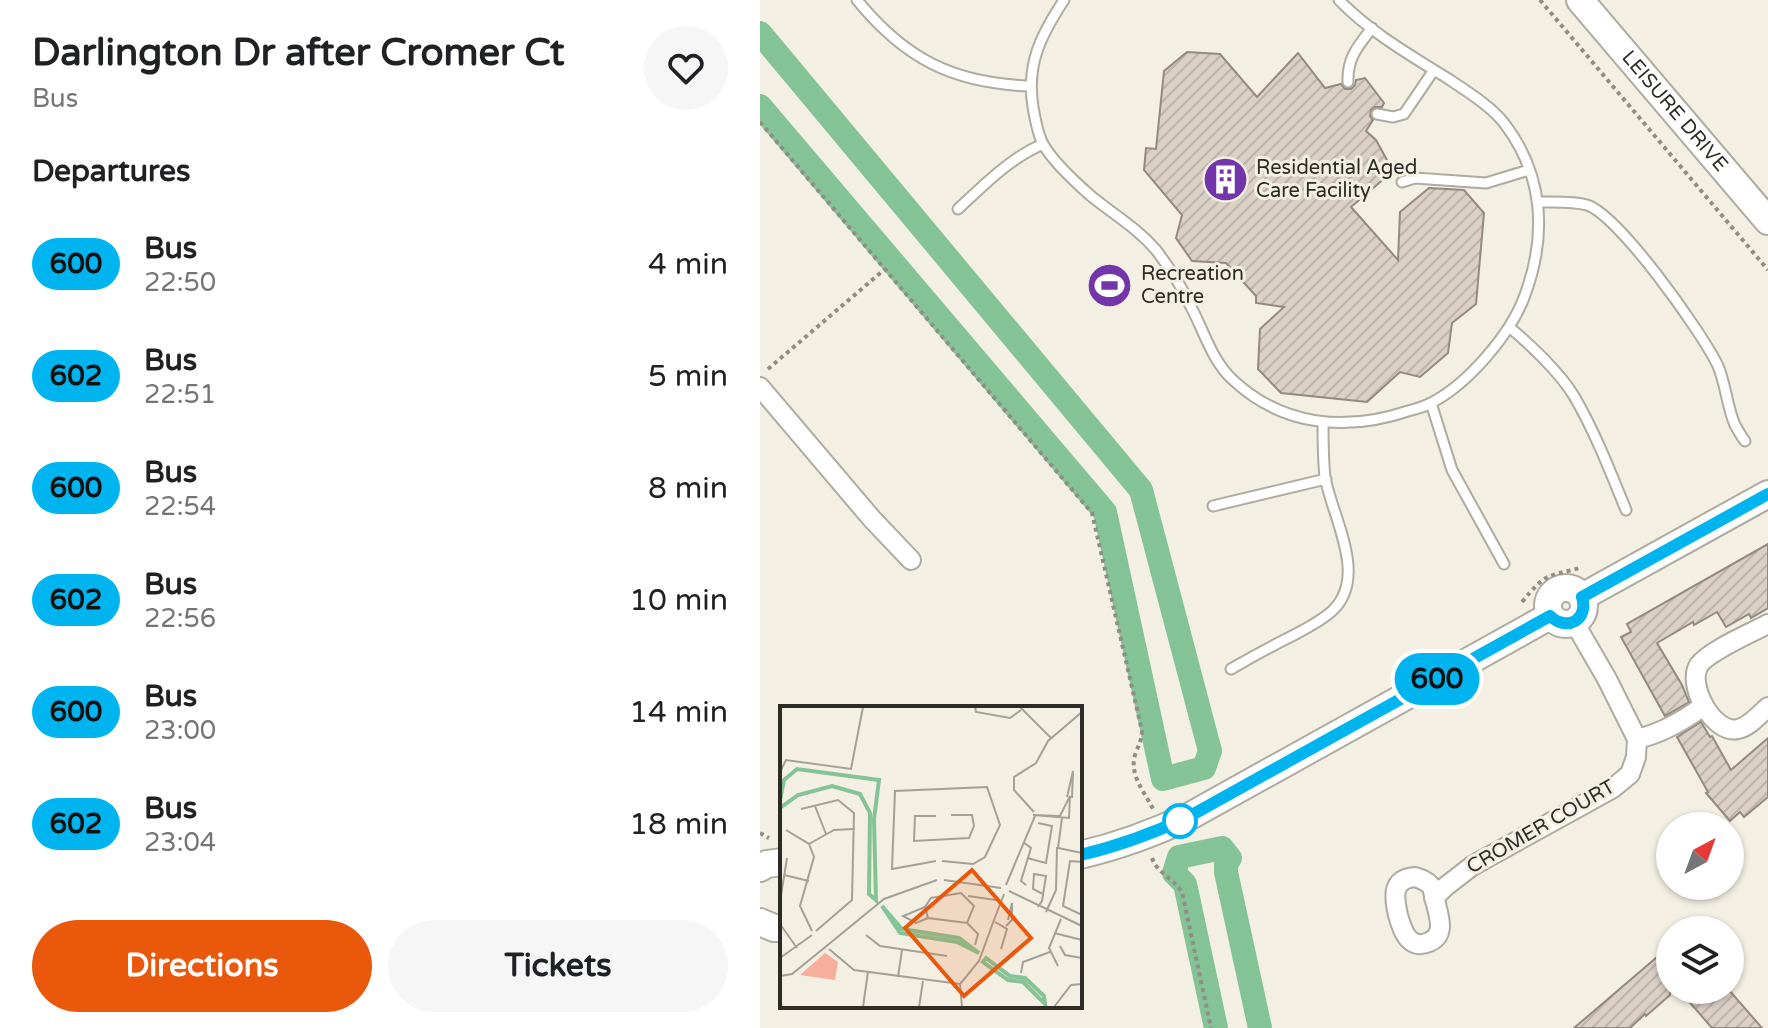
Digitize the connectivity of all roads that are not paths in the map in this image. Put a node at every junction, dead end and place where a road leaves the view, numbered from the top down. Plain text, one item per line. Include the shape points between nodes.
1 (857, 0) edge
2 (1064, 0) edge
3 (1339, 0) edge
4 (1580, 0) edge
5 (1372, 28) junction
6 (1434, 70) junction
7 (1348, 82) dead end
8 (1029, 86) junction
9 (1377, 114) dead end
10 (1043, 144) junction
11 (1529, 170) junction
12 (1402, 182) dead end
13 (1539, 202) junction
14 (958, 209) dead end
15 (1768, 221) edge
16 (1509, 327) junction
17 (760, 387) edge
18 (1431, 403) junction
19 (1323, 422) junction
20 (1745, 441) dead end
21 (1326, 479) junction
22 (1768, 494) edge
23 (1213, 506) dead end
24 (1626, 510) dead end
25 (911, 560) dead end
26 (1504, 564) dead end
27 (1562, 619) junction
28 (1768, 624) edge
29 (1231, 669) dead end
30 (1703, 706) junction
31 (1768, 707) edge
32 (1637, 739) junction
33 (1082, 855) edge
34 (780, 862) edge
35 (760, 868) edge
36 (1434, 898) dead end

1 - 8 lane via 895,40 938,67 966,78
2 - 8 lane via 1037,50
3 - 5 lane
4 - 15 street, LEISURE DRIVE
5 - 6 lane
5 - 7 lane via 1356,49
6 - 9 lane via 1404,114
6 - 11 lane via 1502,121
8 - 10 lane
10 - 14 lane via 1002,169
10 - 19 lane via 1091,195 1155,250 1231,378 1260,402
11 - 12 lane via 1486,183 1415,178
11 - 13 lane
13 - 16 lane via 1537,259
13 - 20 lane via 1589,206 1627,240 1703,339
16 - 18 lane via 1462,382
16 - 24 lane via 1572,393
17 - 25 street
18 - 19 lane via 1358,424
18 - 26 lane via 1452,470
19 - 21 lane
21 - 23 lane
21 - 29 lane via 1348,566 1344,595 1320,621
22 - 27 street via 1582,597 1568,587 1556,590 1548,604
27 - 32 street via 1607,679
27 - 33 street via 1203,809 1152,833
28 - 30 street via 1701,663 1696,673
30 - 31 street via 1731,729 1740,729
30 - 32 street via 1657,734
32 - 36 street, CROMER COURT via 1630,774 1613,788 1472,866
34 - 35 street

